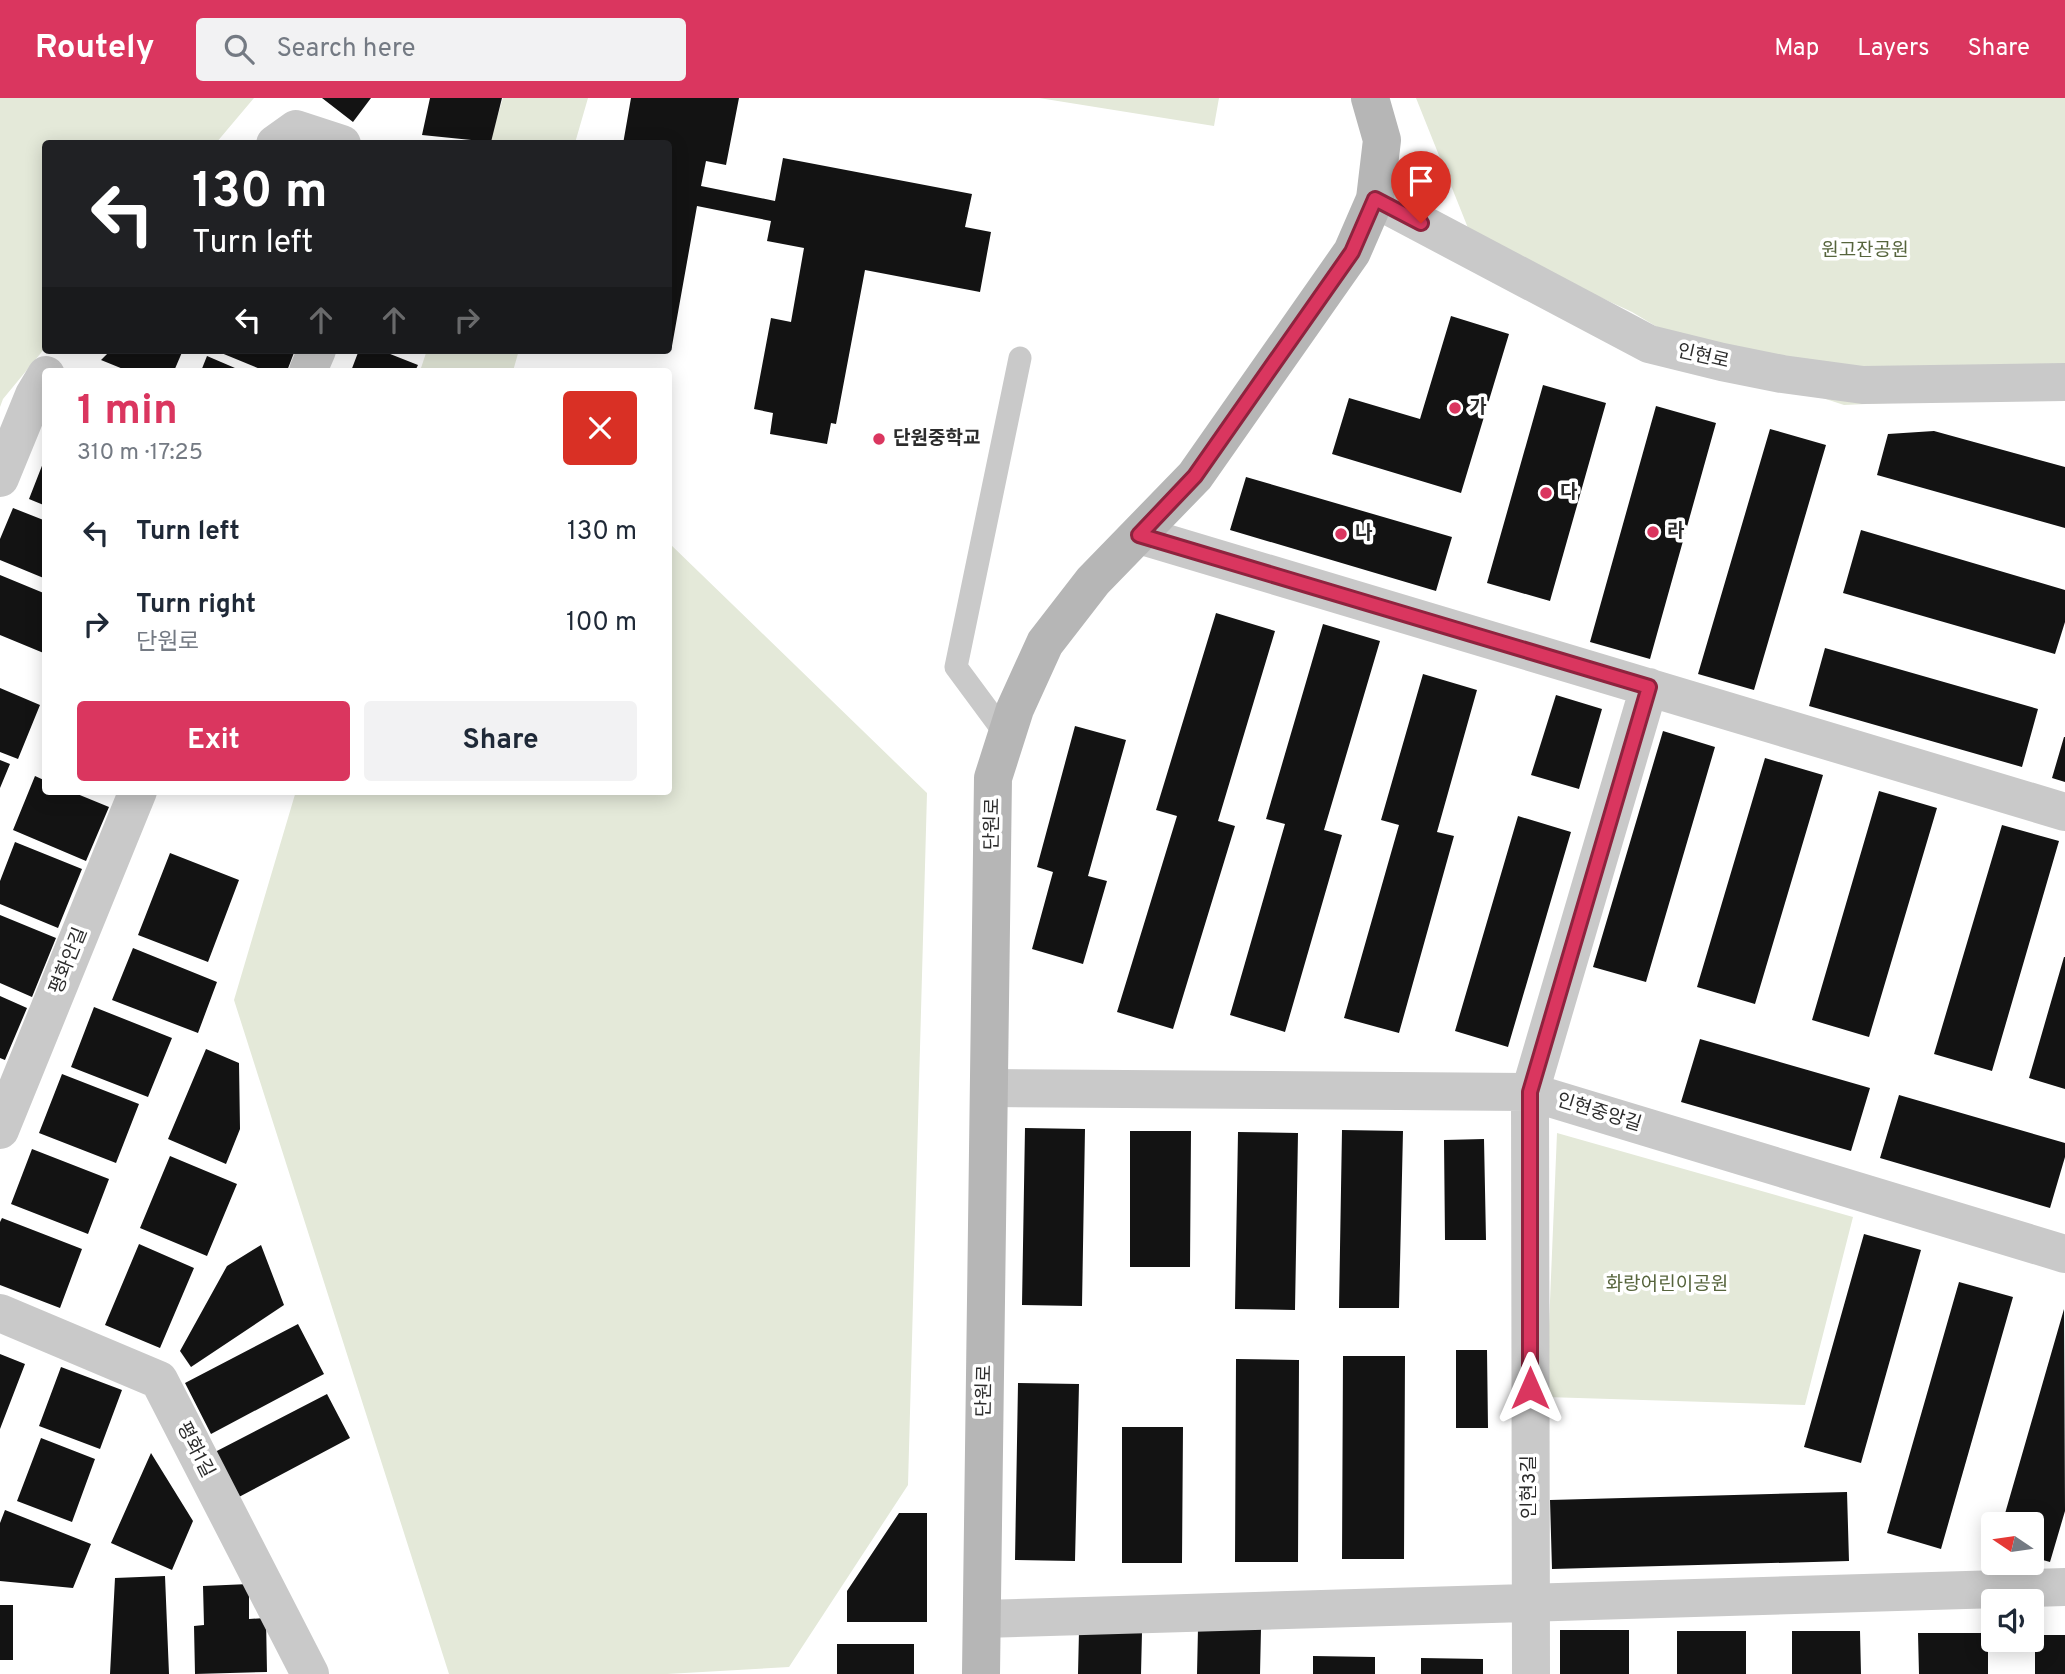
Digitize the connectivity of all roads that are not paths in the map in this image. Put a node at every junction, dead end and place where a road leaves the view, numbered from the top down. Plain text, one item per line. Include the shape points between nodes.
1 (1370, 98) edge
2 (281, 140) edge
3 (330, 140) edge
4 (1375, 199) junction
5 (1020, 358) dead end
6 (42, 381) edge
7 (2065, 382) edge
8 (0, 478) edge
9 (1139, 535) junction
10 (1649, 687) junction
11 (1007, 736) junction
12 (136, 795) edge
13 (2065, 812) edge
14 (989, 1088) junction
15 (1530, 1092) junction
16 (0, 1130) edge
17 (2065, 1254) edge
18 (0, 1313) edge
19 (2065, 1587) edge
20 (1531, 1603) junction
21 (982, 1619) junction
22 (310, 1674) edge
23 (982, 1674) edge
24 (1531, 1674) edge

1 - 4 street, 단원로 via 1382,140
2 - 3 street via 296,129
4 - 7 street, 인현로 via 1649,344 1782,374 1863,385
4 - 9 street, 단원로 via 1352,252 1195,476
5 - 11 lane via 956,667
6 - 8 street
9 - 10 street
9 - 11 street, 단원로 via 1093,581 1045,643
10 - 13 street
10 - 15 street, 인현3길
11 - 14 street, 단원로 via 993,778
12 - 16 street, 평화안길
14 - 15 street, 인현중앙길
14 - 21 street, 단원로
15 - 17 street, 인현중앙길
15 - 20 street, 인현3길
18 - 22 street, 평화1길 via 159,1380
19 - 20 street
20 - 21 street
20 - 24 street, 인현3길
21 - 23 street, 단원로

